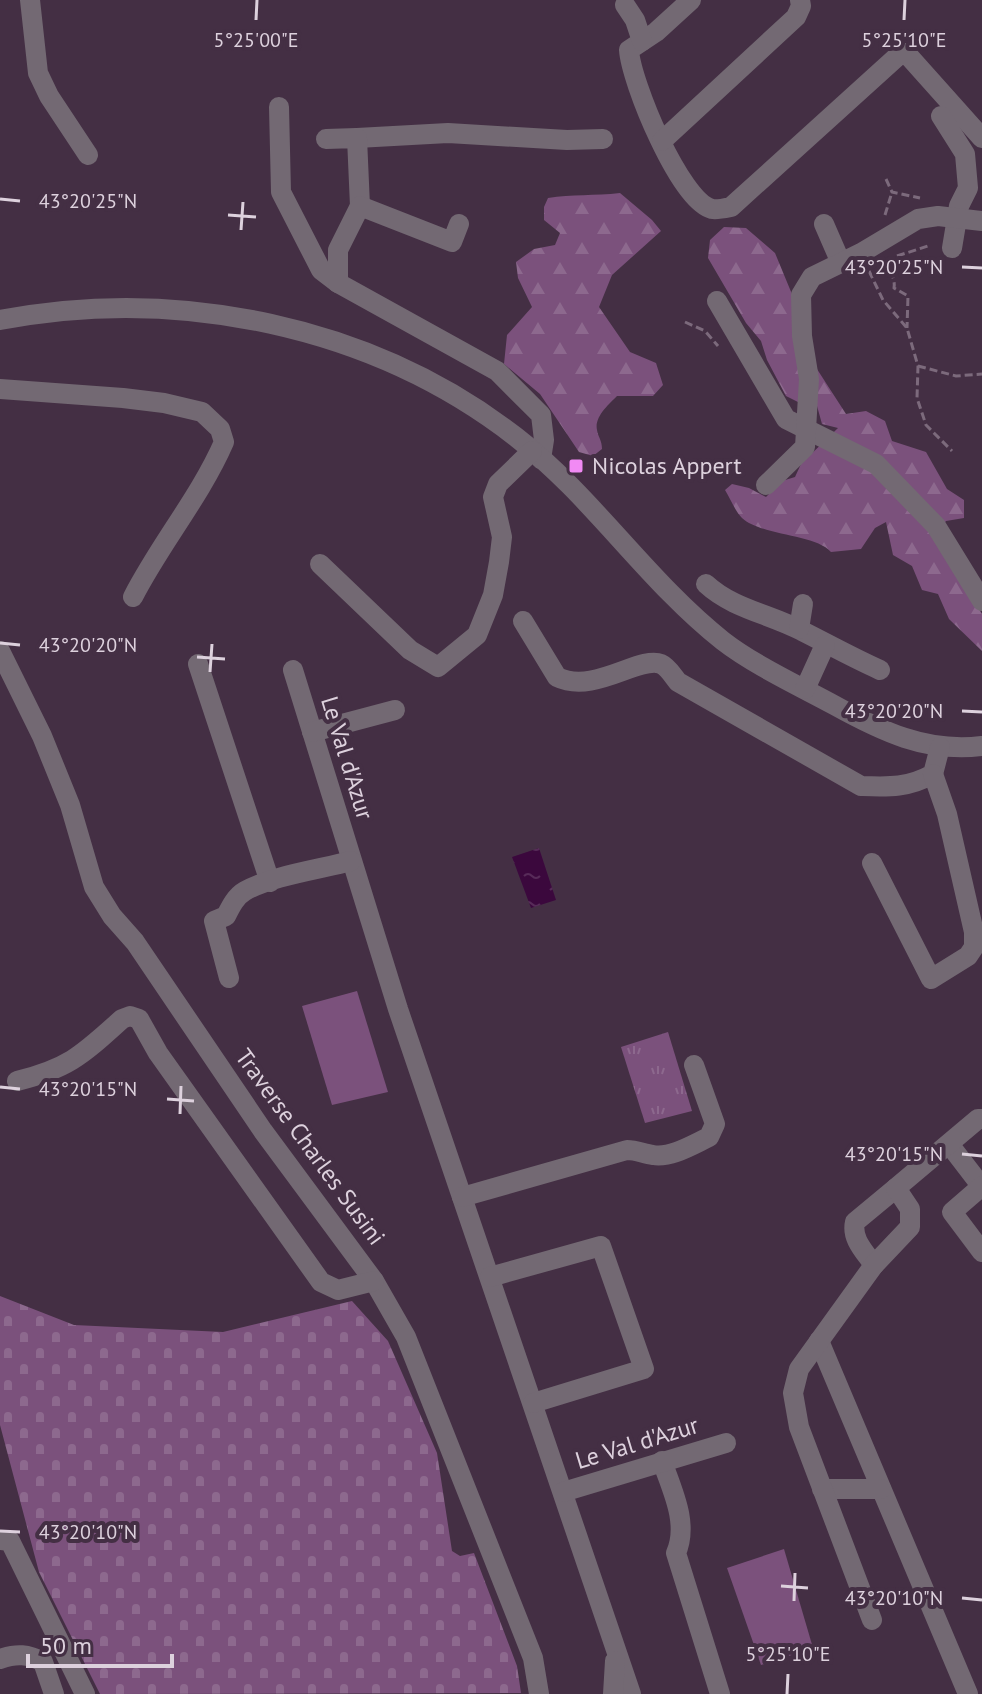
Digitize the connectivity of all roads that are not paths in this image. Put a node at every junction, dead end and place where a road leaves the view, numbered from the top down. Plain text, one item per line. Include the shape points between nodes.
1 (30, 0) edge
2 (691, 0) edge
3 (800, 0) edge
4 (625, 5) dead end
5 (642, 41) junction
6 (279, 107) dead end
7 (941, 116) dead end
8 (357, 138) junction
9 (982, 138) edge
10 (326, 139) dead end
11 (603, 139) dead end
12 (662, 141) junction
13 (88, 155) dead end
14 (360, 206) junction
15 (956, 217) junction
16 (982, 221) edge
17 (459, 224) dead end
18 (824, 224) dead end
19 (944, 246) road end
20 (841, 263) junction
21 (338, 283) junction
22 (717, 301) dead end
23 (0, 320) edge
24 (0, 389) edge
25 (528, 401) junction
26 (805, 429) junction
27 (530, 449) junction
28 (766, 485) dead end
29 (320, 564) dead end
30 (706, 584) dead end
31 (133, 597) dead end
32 (982, 601) edge
33 (803, 604) dead end
34 (523, 621) dead end
35 (799, 629) junction
36 (825, 645) junction
37 (0, 651) edge
38 (198, 664) dead end
39 (293, 670) dead end
40 (880, 670) dead end
41 (805, 689) junction
42 (395, 710) dead end
43 (312, 732) junction
44 (982, 746) edge
45 (940, 747) junction
46 (933, 774) junction
47 (351, 861) junction
48 (872, 863) dead end
49 (270, 882) junction
50 (229, 978) dead end
51 (694, 1065) dead end
52 (17, 1081) dead end
53 (982, 1119) edge
54 (949, 1144) junction
55 (982, 1187) edge
56 (896, 1188) junction
57 (462, 1197) junction
58 (982, 1252) edge
59 (874, 1265) junction
60 (490, 1277) junction
61 (374, 1281) junction
62 (819, 1341) junction
63 (533, 1403) junction
64 (726, 1443) dead end
65 (662, 1461) junction
66 (822, 1489) junction
67 (881, 1489) junction
68 (563, 1492) junction
69 (0, 1540) edge
70 (872, 1620) dead end
71 (616, 1649) junction
72 (0, 1659) edge
73 (54, 1694) edge
74 (85, 1694) edge
75 (539, 1694) edge
76 (613, 1694) edge
77 (631, 1694) edge
78 (720, 1694) edge
79 (968, 1694) edge

1 - 13 street via 38,73
2 - 5 street
3 - 12 street via 796,17
4 - 5 street
5 - 12 street via 629,50 629,62
6 - 21 street via 281,192 321,270
7 - 15 street via 965,154 968,188
8 - 10 street
8 - 11 street via 448,133
8 - 14 street
9 - 12 street via 906,53 731,207 713,209 697,200 678,176
14 - 17 street via 452,242
14 - 21 street via 338,250
15 - 16 street
15 - 19 street
15 - 20 street via 918,219
18 - 20 street
20 - 26 street via 812,277 801,295 809,379
21 - 25 street via 497,371
22 - 26 street via 786,419
23 - 27 street via 106,307 186,310 290,328 416,375
24 - 31 street via 164,403 202,412 220,429 224,442 211,471
25 - 27 street
25 - 27 street via 544,424
26 - 28 street via 805,447
26 - 32 street via 876,464 936,526
27 - 29 street via 493,497 502,537 493,595 477,635 438,667 410,650
27 - 41 street via 725,642
30 - 35 street via 759,615
33 - 35 street
34 - 46 street via 557,677 567,682 601,679 650,661 861,786 915,784
35 - 36 street
36 - 40 street
36 - 41 street
37 - 61 street, Traverse Charles Susini via 64,791 94,887
38 - 49 street
39 - 43 street, Le Val d'Azur
41 - 45 street via 889,734
42 - 43 street
43 - 47 street, Le Val d'Azur
44 - 45 street
45 - 46 street
46 - 48 street via 974,932 968,956 931,979
47 - 49 street
47 - 57 street, Le Val d'Azur
49 - 50 street via 245,891 226,916 214,921
51 - 57 street via 715,1124 709,1137 667,1154 627,1150
52 - 61 street via 48,1074 80,1058 122,1019 139,1019 321,1282 338,1290
53 - 54 street
54 - 55 street
54 - 56 street
55 - 58 street via 952,1212
56 - 59 street via 910,1209 910,1227
56 - 59 street via 855,1222 856,1239
57 - 60 street, Le Val d'Azur
59 - 62 street
60 - 63 street, Le Val d'Azur
60 - 63 street via 601,1246 644,1369
61 - 75 street, Traverse Charles Susini via 406,1337 533,1658
62 - 66 street via 799,1369 793,1393 799,1427
62 - 67 street
63 - 68 street, Le Val d'Azur
64 - 65 street, Le Val d'Azur
65 - 68 street, Le Val d'Azur
65 - 78 street via 679,1511 683,1538 676,1553
66 - 67 street
66 - 70 street
67 - 79 street
68 - 71 street, Le Val d'Azur
69 - 74 street via 10,1541
71 - 76 street
71 - 77 street, Le Val d'Azur
72 - 73 street via 13,1654 43,1662

